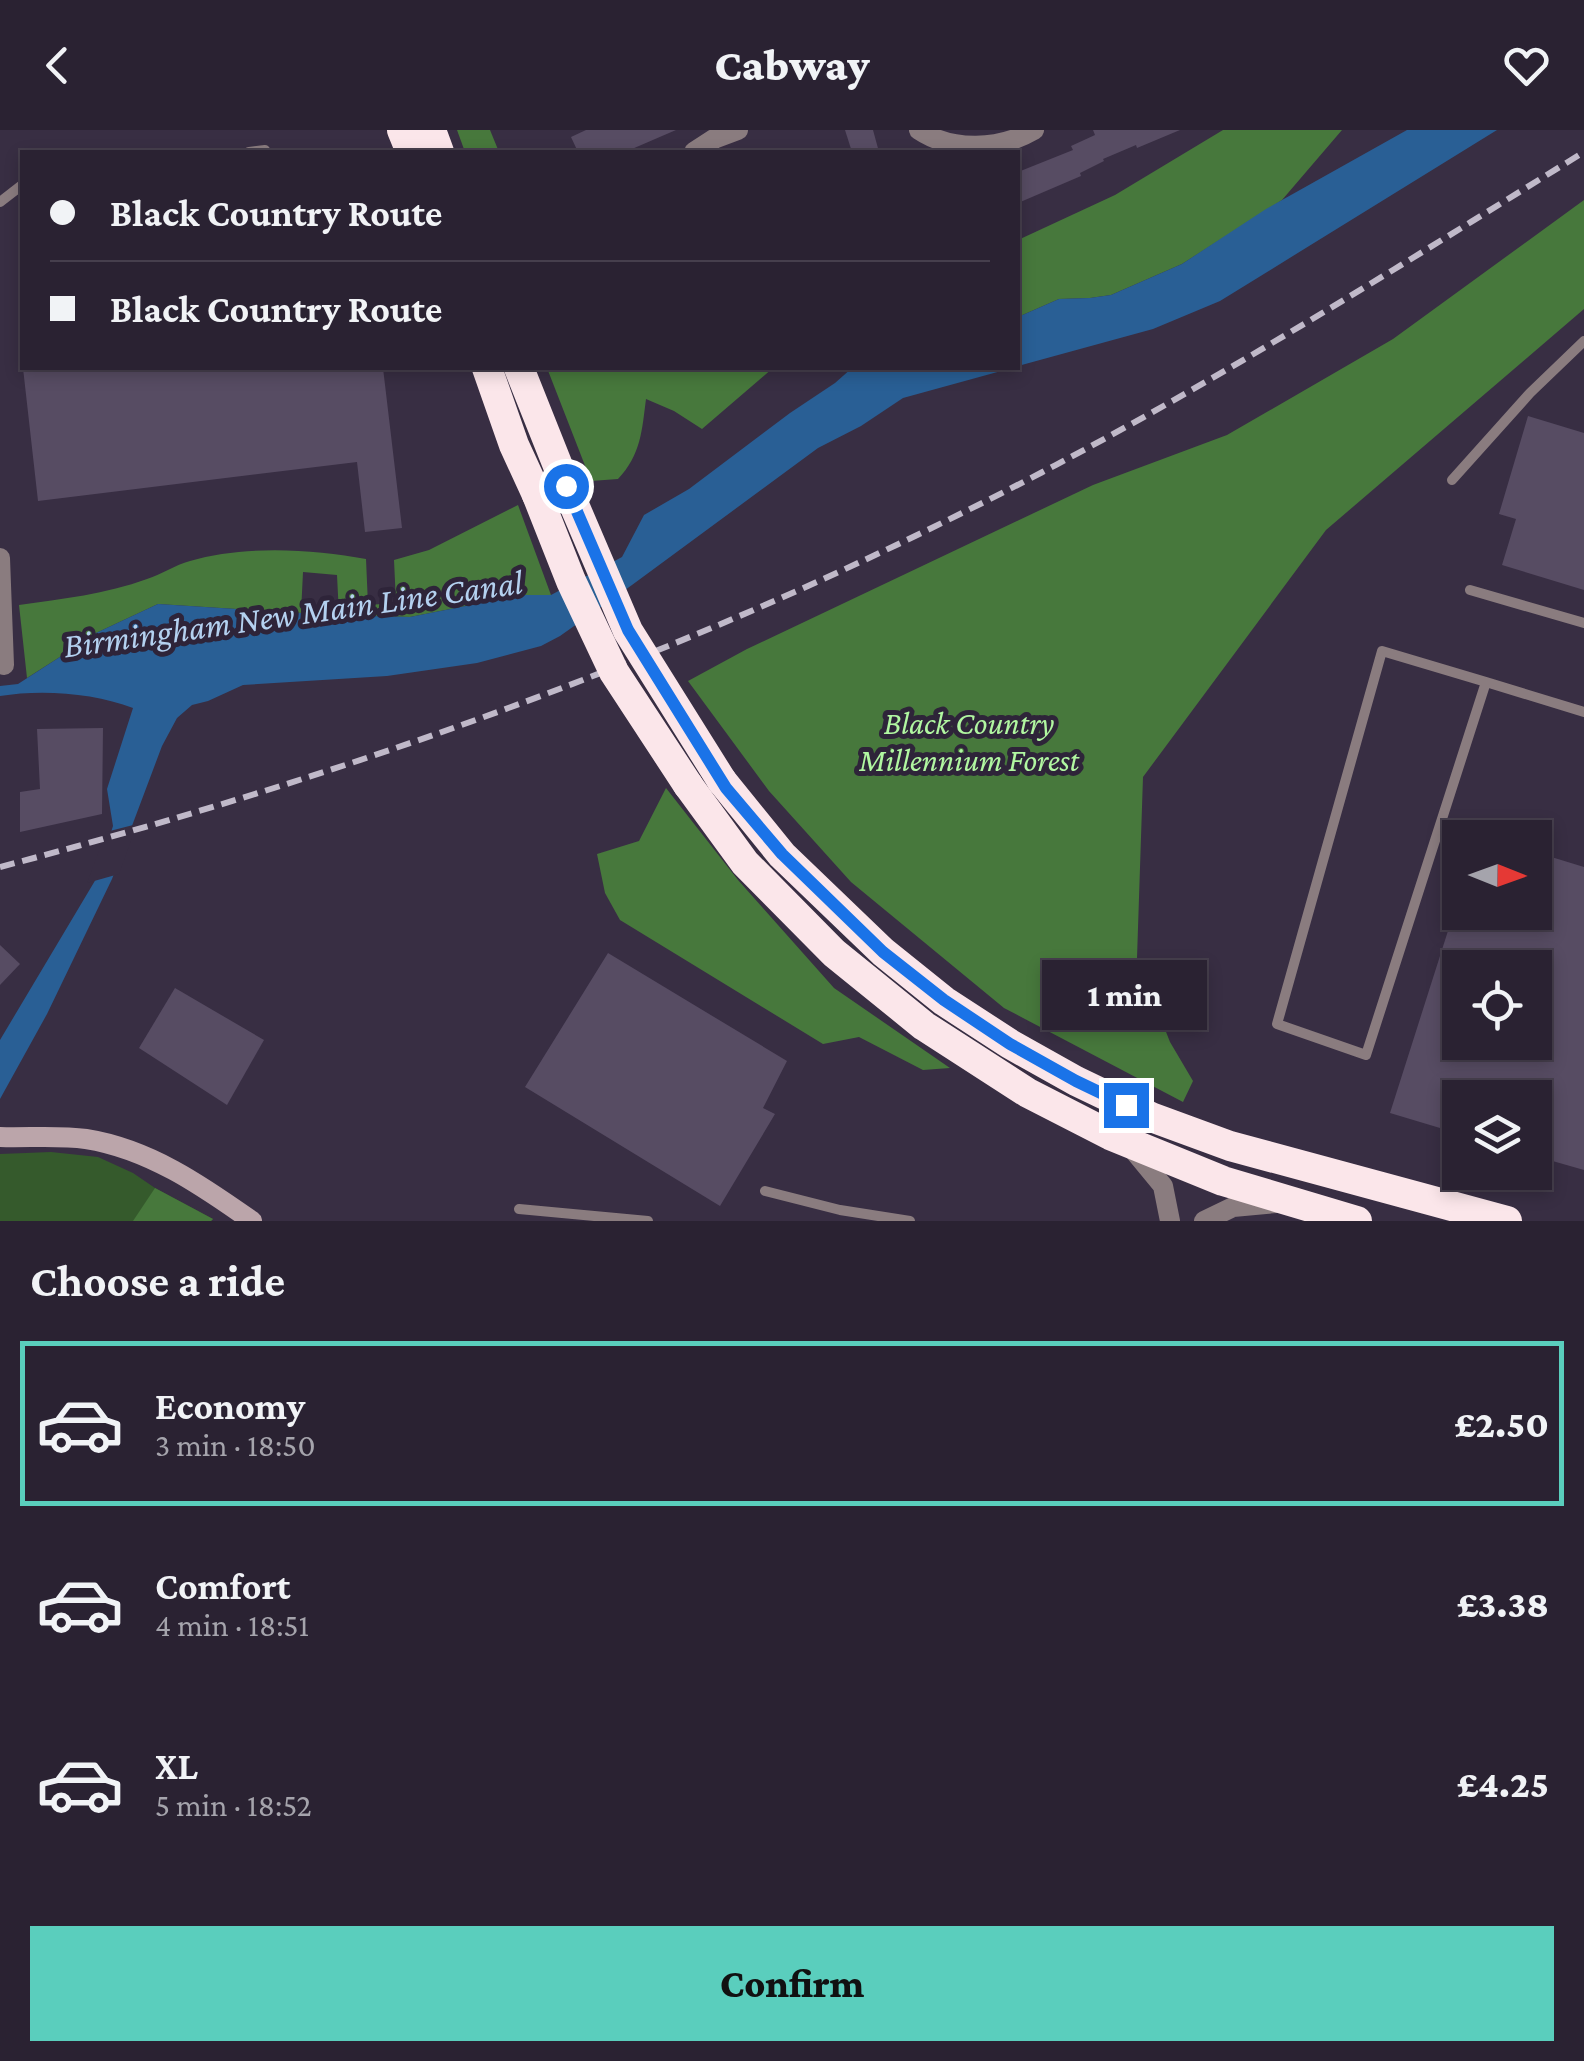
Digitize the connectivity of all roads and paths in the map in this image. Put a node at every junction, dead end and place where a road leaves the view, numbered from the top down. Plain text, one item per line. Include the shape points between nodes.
1 (738, 130) edge
2 (1034, 130) edge
3 (927, 140) edge
4 (697, 150) edge
5 (20, 187) edge
6 (0, 202) edge
7 (1584, 341) edge
8 (487, 370) edge
9 (519, 370) edge
10 (1452, 480) dead end
11 (552, 490) junction
12 (0, 562) edge
13 (1470, 590) dead end
14 (1584, 623) edge
15 (4, 665) dead end
16 (1486, 682) junction
17 (1584, 712) edge
18 (0, 1137) edge
19 (1126, 1142) junction
20 (766, 1191) dead end
21 (1288, 1202) junction
22 (519, 1209) dead end
23 (252, 1221) edge
24 (648, 1221) edge
25 (910, 1221) edge
26 (1170, 1221) edge
27 (1204, 1221) edge
28 (1357, 1221) edge
29 (1506, 1221) edge

1 - 4 street
2 - 3 street via 994,144
5 - 6 lane
7 - 10 lane
8 - 11 highway via 514,445
9 - 11 highway
11 - 19 highway, bridge via 570,581 614,672 745,863 834,953 924,1026 1013,1084
11 - 29 highway, bridge via 722,781 782,854 883,952 944,1000 1010,1044 1152,1117 1230,1146
12 - 15 street
13 - 14 lane
16 - 16 lane via 1366,1055 1277,1024 1382,652
16 - 17 lane
18 - 23 street via 82,1138 128,1150 189,1178
19 - 21 highway
19 - 26 street via 1163,1186
20 - 25 lane
21 - 27 street via 1233,1207
21 - 28 highway
22 - 24 lane

